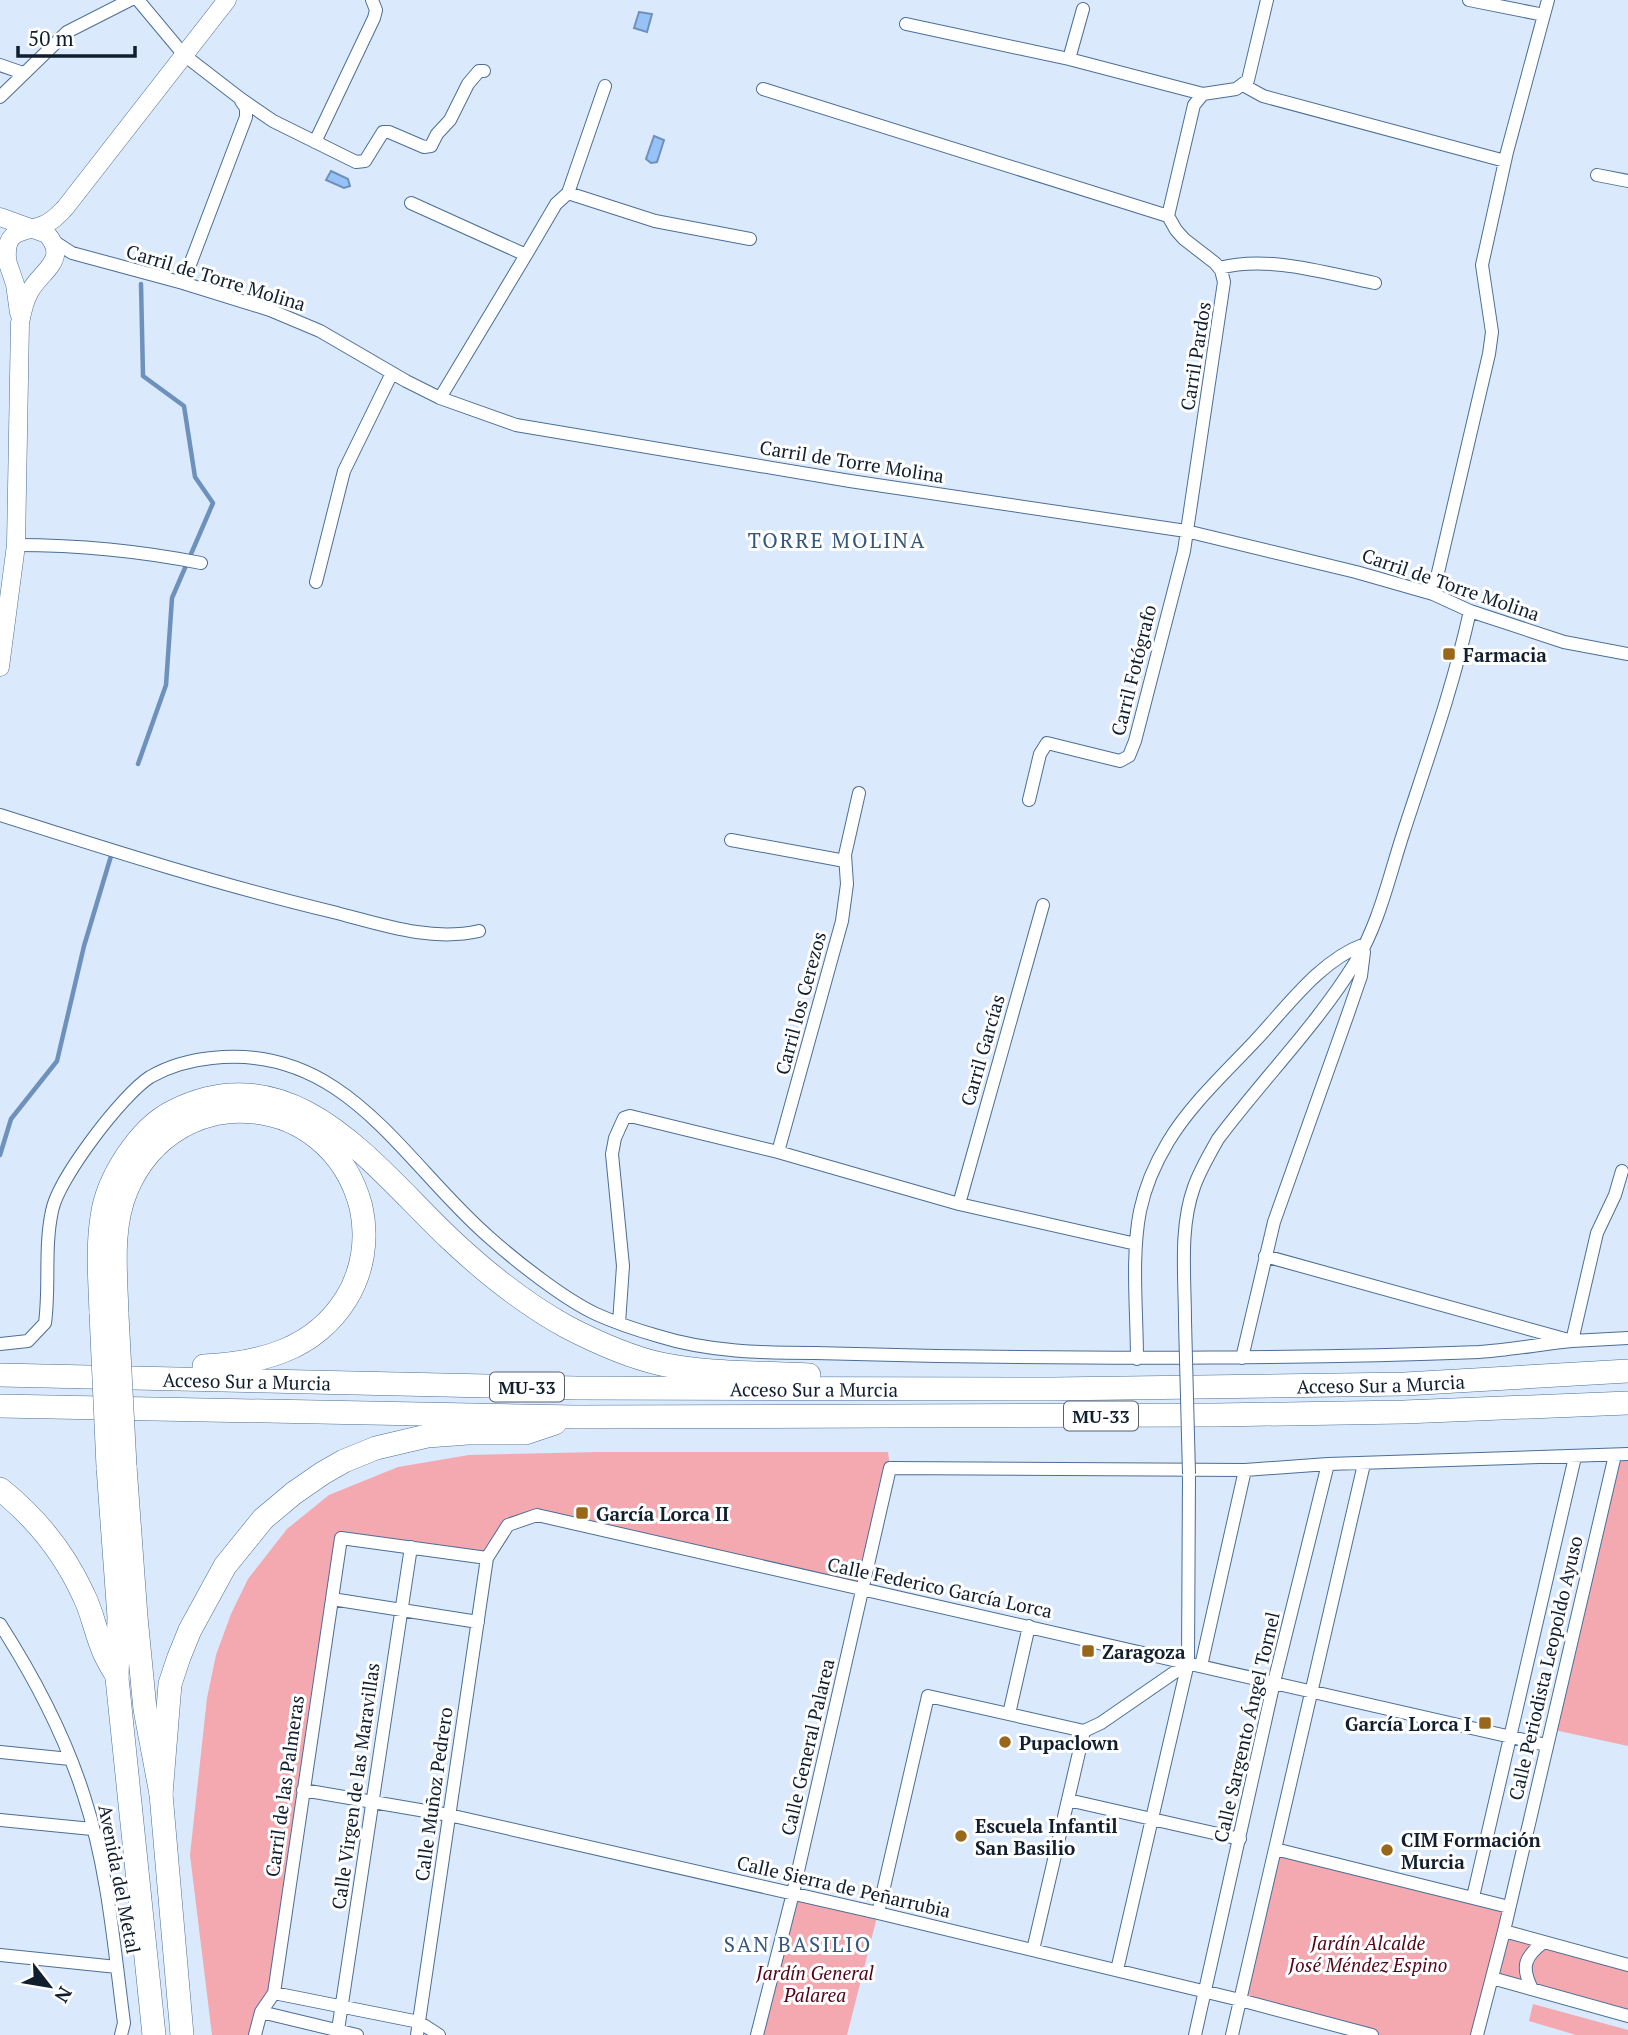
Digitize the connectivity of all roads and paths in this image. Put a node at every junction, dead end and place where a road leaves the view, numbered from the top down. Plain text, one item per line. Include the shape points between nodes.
1 (130, 0) edge
2 (138, 0) edge
3 (227, 0) edge
4 (372, 0) edge
5 (1267, 0) edge
6 (1469, 0) edge
7 (1548, 0) edge
8 (1083, 9) dead end
9 (1544, 15) junction
10 (906, 24) dead end
11 (184, 55) junction
12 (1069, 59) junction
13 (0, 65) edge
14 (484, 71) dead end
15 (23, 74) junction
16 (1243, 85) junction
17 (605, 86) dead end
18 (763, 89) dead end
19 (1203, 94) junction
20 (237, 96) junction
21 (0, 97) edge
22 (273, 121) junction
23 (240, 134) junction
24 (315, 142) junction
25 (1505, 161) junction
26 (1597, 175) dead end
27 (1628, 181) edge
28 (568, 193) junction
29 (411, 203) dead end
30 (65, 208) junction
31 (1168, 216) junction
32 (0, 217) edge
33 (33, 228) junction
34 (750, 239) dead end
35 (51, 240) junction
36 (5, 255) edge
37 (526, 255) junction
38 (87, 258) junction
39 (1219, 268) junction
40 (47, 271) junction
41 (183, 283) junction
42 (1375, 283) dead end
43 (20, 323) junction
44 (392, 373) junction
45 (440, 398) junction
46 (1186, 531) junction
47 (16, 545) junction
48 (201, 563) dead end
49 (316, 582) dead end
50 (1433, 594) junction
51 (1470, 611) junction
52 (1628, 654) edge
53 (0, 667) edge
54 (859, 793) dead end
55 (1029, 800) dead end
56 (0, 815) edge
57 (731, 840) dead end
58 (845, 861) junction
59 (1043, 905) dead end
60 (479, 932) dead end
61 (1365, 944) junction
62 (1332, 963) junction
63 (1343, 981) junction
64 (1354, 997) junction
65 (778, 1152) junction
66 (1622, 1171) dead end
67 (959, 1204) junction
68 (1136, 1244) junction
69 (1265, 1256) junction
70 (109, 1314) junction
71 (619, 1323) junction
72 (1540, 1338) junction
73 (1628, 1338) edge
74 (1572, 1341) junction
75 (0, 1344) edge
76 (1242, 1358) junction
77 (1138, 1359) junction
78 (1628, 1371) edge
79 (0, 1375) edge
80 (174, 1378) junction
81 (1053, 1389) junction
82 (1628, 1403) edge
83 (0, 1406) edge
84 (575, 1417) junction
85 (1621, 1455) edge
86 (1575, 1457) junction
87 (1328, 1464) junction
88 (1364, 1464) junction
89 (117, 1466) junction
90 (1245, 1470) junction
91 (0, 1489) edge
92 (411, 1547) junction
93 (487, 1558) junction
94 (863, 1590) junction
95 (332, 1599) junction
96 (401, 1609) junction
97 (478, 1622) junction
98 (0, 1624) edge
99 (1029, 1626) junction
100 (1194, 1664) junction
101 (117, 1678) junction
102 (1274, 1682) junction
103 (1311, 1691) junction
104 (1009, 1714) junction
105 (1084, 1731) junction
106 (1511, 1737) junction
107 (1546, 1745) junction
108 (0, 1752) edge
109 (70, 1759) junction
110 (303, 1790) junction
111 (160, 1794) junction
112 (1068, 1800) junction
113 (372, 1802) junction
114 (449, 1815) junction
115 (0, 1820) edge
116 (1152, 1820) junction
117 (92, 1829) junction
118 (1240, 1839) junction
119 (1275, 1849) junction
120 (793, 1893) junction
121 (1472, 1897) junction
122 (1509, 1907) junction
123 (878, 1913) junction
124 (1504, 1931) junction
125 (1544, 1942) junction
126 (1034, 1950) junction
127 (176, 1951) junction
128 (0, 1955) edge
129 (1628, 1965) edge
130 (117, 1967) junction
131 (1117, 1970) junction
132 (1492, 1978) junction
133 (1532, 1989) junction
134 (1205, 1992) junction
135 (274, 1993) junction
136 (1240, 2000) junction
137 (341, 2006) junction
138 (261, 2011) junction
139 (1628, 2016) edge
140 (418, 2028) edge
141 (338, 2031) junction
142 (121, 2035) edge
143 (154, 2035) edge
144 (182, 2035) edge
145 (192, 2035) edge
146 (255, 2035) edge
147 (357, 2035) edge
148 (439, 2035) edge
149 (757, 2035) edge
150 (1195, 2035) edge
151 (1232, 2035) edge
152 (1373, 2035) edge
153 (1477, 2035) edge

1 - 15 street via 67,32
2 - 11 street
3 - 11 main road
4 - 24 street via 374,18
5 - 16 street via 1251,72
6 - 9 street
7 - 9 street
8 - 12 street
9 - 25 street
10 - 12 street
11 - 20 street
11 - 30 main road
12 - 19 street
13 - 15 street
14 - 24 street via 468,84 450,120 428,148 383,132 360,162
15 - 21 street
16 - 19 street
16 - 25 street via 1263,96
17 - 28 street
18 - 31 street
19 - 31 street via 1191,114
20 - 22 street
20 - 23 street via 247,111
22 - 23 street via 252,122
22 - 24 street
23 - 41 street
25 - 50 street via 1482,265 1492,332 1489,354
26 - 27 street
28 - 34 street via 655,221
28 - 37 street via 556,204
29 - 37 street
30 - 33 main road
30 - 35 main road
31 - 39 street via 1184,239
32 - 33 main road
33 - 35 main road
33 - 36 main road via 12,236
35 - 38 street, Carril de Torre Molina
35 - 40 main road via 55,254
36 - 40 main road via 21,276 37,277
36 - 43 main road via 15,284
37 - 45 street
38 - 40 street via 66,259
38 - 41 street, Carril de Torre Molina
39 - 42 street via 1268,263
39 - 46 street, Carril Pardos via 1223,301
40 - 43 main road via 28,294
41 - 44 street, Carril de Torre Molina via 320,331
43 - 47 main road
44 - 45 street, Carril de Torre Molina
44 - 49 street via 344,471
45 - 46 street, Carril de Torre Molina via 516,425
46 - 50 street, Carril de Torre Molina
46 - 55 street, Carril Fotógrafo via 1129,756 1120,761 1047,743
47 - 48 street via 110,549
47 - 53 main road
50 - 51 street, Carril de Torre Molina
51 - 52 street, Carril de Torre Molina via 1564,642
51 - 61 street via 1440,726
54 - 58 street, Carril los Cerezos
56 - 60 street via 258,894 430,935
57 - 58 street
58 - 65 street, Carril los Cerezos via 842,921
59 - 67 street, Carril Garcías
61 - 62 street
61 - 63 street
61 - 64 street
62 - 63 street via 1341,965
62 - 68 street via 1182,1121 1149,1183
63 - 64 street via 1350,984
63 - 100 street, bridge via 1238,1113 1193,1189 1184,1262
64 - 69 street
65 - 67 street
65 - 71 street via 641,1117 624,1118 612,1154 623,1266
66 - 74 street via 1597,1233
67 - 68 street
68 - 77 street
69 - 72 street
69 - 76 street
70 - 80 highway via 126,1190 162,1139 193,1119 254,1112 304,1129 330,1148 351,1177 364,1233 353,1287 338,1312 313,1336 274,1356 199,1366
70 - 81 highway via 102,1215 115,1179 134,1147 150,1128 188,1104 225,1095 250,1096 295,1106 332,1127 515,1294 590,1338 640,1358 684,1367
70 - 89 highway, bridge
71 - 75 street via 579,1304 490,1239 390,1132 334,1086 282,1063 224,1057 170,1067 136,1087 122,1103 75,1165 52,1206 45,1323 28,1341
71 - 77 street via 692,1345 740,1351
72 - 74 street
72 - 76 street via 1486,1352
73 - 74 street
76 - 77 street
78 - 81 highway, Acceso Sur a Murcia / MU-33 via 1405,1384
79 - 80 highway, Acceso Sur a Murcia / MU-33
80 - 81 highway, Acceso Sur a Murcia / MU-33 via 577,1388
82 - 84 highway, Acceso Sur a Murcia / MU-33 via 1216,1415
83 - 84 highway, Acceso Sur a Murcia / MU-33
84 - 111 highway via 525,1433 427,1436 376,1448 323,1473 263,1519 225,1566 179,1657 170,1684
85 - 86 street
85 - 107 street, Calle Periodista Leopoldo Ayuso
86 - 88 street
86 - 106 street, Calle Periodista Leopoldo Ayuso
87 - 88 street
87 - 90 street
87 - 102 street, Calle Sargento Ángel Tornel
88 - 103 street
89 - 101 highway
89 - 111 highway via 145,1709
90 - 94 street, Calle General Palarea via 891,1468
90 - 100 street
91 - 101 highway via 27,1513 64,1559 85,1597
92 - 93 street
92 - 95 street, Carril de las Palmeras via 341,1538
92 - 96 street, Calle Virgen de las Maravillas
93 - 94 street, Calle Federico García Lorca via 508,1525 537,1515
93 - 97 street, Calle Muñoz Pedrero
94 - 99 street, Calle Federico García Lorca
94 - 120 street, Calle General Palarea
95 - 96 street
95 - 110 street, Carril de las Palmeras
96 - 97 street
96 - 113 street, Calle Virgen de las Maravillas
97 - 114 street, Calle Muñoz Pedrero
98 - 109 street, Avenida del Metal via 43,1698
99 - 100 street, Calle Federico García Lorca
99 - 104 street
100 - 102 street, Calle Federico García Lorca
100 - 105 street
100 - 116 street
101 - 143 highway
102 - 103 street, Calle Federico García Lorca
102 - 118 street, Calle Sargento Ángel Tornel
103 - 106 street, Calle Federico García Lorca
103 - 119 street
104 - 105 street
104 - 123 street via 928,1696
105 - 112 street
106 - 107 street, Calle Federico García Lorca
106 - 121 street, Calle Periodista Leopoldo Ayuso
107 - 122 street, Calle Periodista Leopoldo Ayuso
108 - 109 street
109 - 117 street, Avenida del Metal
110 - 113 street, Calle Sierra de Peñarrubia
110 - 135 street, Carril de las Palmeras
111 - 127 highway
112 - 116 street
112 - 126 street
113 - 114 street, Calle Sierra de Peñarrubia
113 - 137 street, Calle Virgen de las Maravillas
114 - 120 street, Calle Sierra de Peñarrubia
114 - 140 street, Calle Muñoz Pedrero
115 - 117 street
116 - 118 street
116 - 131 street
117 - 130 street, Avenida del Metal via 104,1875
118 - 134 street, Calle Sargento Ángel Tornel
119 - 121 street
119 - 136 street
120 - 123 street, Calle Sierra de Peñarrubia
120 - 149 street, Calle General Palarea
121 - 122 street
122 - 124 street, Calle Periodista Leopoldo Ayuso
123 - 126 street, Calle Sierra de Peñarrubia
124 - 125 street
124 - 132 street, Calle Periodista Leopoldo Ayuso
125 - 129 street
125 - 133 street via 1526,1963 1525,1975
126 - 131 street, Calle Sierra de Peñarrubia
127 - 144 highway
127 - 145 highway
128 - 130 street
130 - 142 street, Avenida del Metal via 124,2022
131 - 134 street, Calle Sierra de Peñarrubia
132 - 133 street
132 - 153 street, Calle Periodista Leopoldo Ayuso
133 - 139 street
134 - 136 street, Calle Sierra de Peñarrubia
134 - 150 street, Calle Sargento Ángel Tornel
135 - 137 street
135 - 138 street, Carril de las Palmeras
136 - 151 street
136 - 152 street, Calle Sierra de Peñarrubia
137 - 140 street
137 - 141 street, Calle Virgen de las Maravillas
138 - 141 street
138 - 146 street, Carril de las Palmeras
140 - 148 street
141 - 147 street

